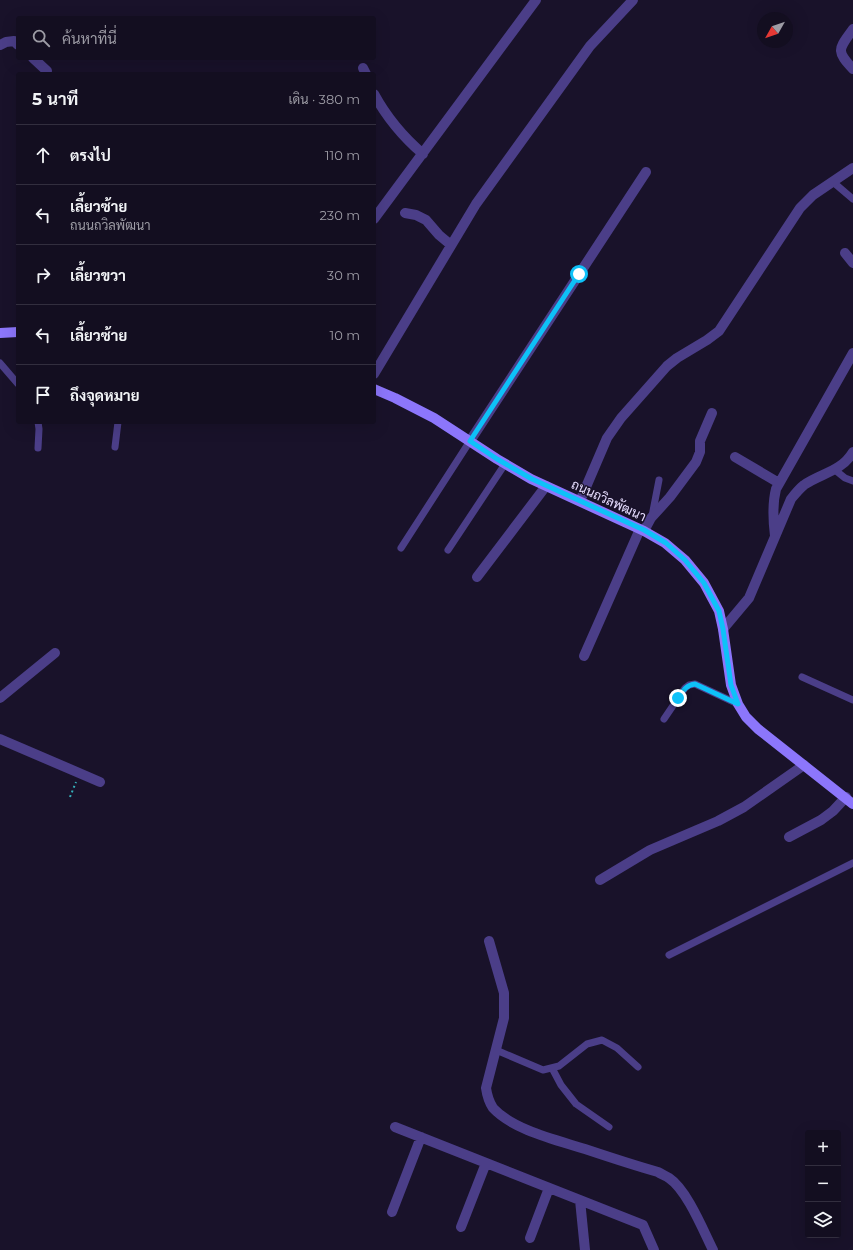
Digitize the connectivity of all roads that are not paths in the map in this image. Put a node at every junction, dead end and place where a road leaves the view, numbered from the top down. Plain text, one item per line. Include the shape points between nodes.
1 (536, 0) edge
2 (633, 0) edge
3 (853, 29) edge
4 (16, 44) edge
5 (0, 45) edge
6 (35, 60) edge
7 (853, 69) edge
8 (47, 71) dead end
9 (376, 98) edge
10 (423, 154) junction
11 (853, 168) edge
12 (646, 172) dead end
13 (833, 182) junction
14 (853, 199) edge
15 (404, 213) dead end
16 (376, 216) edge
17 (451, 245) junction
18 (845, 253) dead end
19 (853, 263) edge
20 (16, 332) edge
21 (0, 334) edge
22 (853, 353) edge
23 (0, 363) edge
24 (376, 371) edge
25 (16, 382) edge
26 (376, 390) edge
27 (712, 413) dead end
28 (38, 424) edge
29 (118, 424) edge
30 (470, 441) junction
31 (115, 447) dead end
32 (38, 448) dead end
33 (853, 452) edge
34 (735, 457) dead end
35 (505, 464) junction
36 (835, 470) junction
37 (659, 480) dead end
38 (853, 481) edge
39 (779, 483) junction
40 (546, 486) junction
41 (580, 502) junction
42 (651, 518) junction
43 (642, 530) junction
44 (775, 538) junction
45 (401, 548) dead end
46 (448, 550) dead end
47 (477, 576) dead end
48 (723, 629) junction
49 (55, 653) dead end
50 (584, 656) dead end
51 (802, 677) dead end
52 (0, 698) edge
53 (853, 700) edge
54 (738, 704) junction
55 (664, 719) dead end
56 (0, 739) edge
57 (804, 765) junction
58 (100, 782) dead end
59 (850, 800) edge
60 (789, 837) dead end
61 (853, 863) edge
62 (600, 880) dead end
63 (489, 941) dead end
64 (669, 955) dead end
65 (496, 1050) junction
66 (638, 1067) dead end
67 (552, 1068) junction
68 (609, 1126) dead end
69 (395, 1127) dead end
70 (421, 1137) junction
71 (486, 1163) junction
72 (549, 1188) junction
73 (580, 1200) junction
74 (392, 1212) dead end
75 (461, 1227) dead end
76 (530, 1238) dead end
77 (585, 1250) edge
78 (654, 1250) edge
79 (713, 1250) edge

1 - 10 street
2 - 17 street via 590,46 476,204
3 - 7 street via 840,46 840,53
4 - 5 street via 6,42
6 - 8 street
9 - 10 street via 395,127
10 - 16 street
11 - 13 street
12 - 30 street
13 - 14 lane
13 - 41 street via 813,195 800,208 719,331 667,366 621,418 607,438
15 - 17 street via 426,220
17 - 24 street
18 - 19 street
20 - 21 street
22 - 39 street
23 - 25 lane
26 - 30 street, ถนนถวิลพัฒนา via 434,418
27 - 42 street via 700,442 696,462
28 - 32 lane
29 - 31 lane
30 - 35 street, ถนนถวิลพัฒนา
30 - 45 lane
33 - 36 street via 847,462
34 - 39 street
35 - 40 street, ถนนถวิลพัฒนา
35 - 46 lane
36 - 38 lane
36 - 44 street via 805,484 797,491 791,499
37 - 42 lane
39 - 44 street via 773,502
40 - 41 street, ถนนถวิลพัฒนา
40 - 47 street
41 - 43 street, ถนนถวิลพัฒนา
42 - 43 street
43 - 48 street, ถนนถวิลพัฒนา via 666,543 685,560 704,583 719,611
43 - 50 street
44 - 48 street via 750,598
48 - 54 street, ถนนถวิลพัฒนา via 731,685
49 - 52 street
51 - 53 lane
54 - 55 lane via 695,684 689,685
54 - 57 street, ถนนถวิลพัฒนา via 758,729
56 - 58 street
57 - 59 street, ถนนถวิลพัฒนา
57 - 62 street via 725,818 650,850
59 - 60 street via 821,820
61 - 64 lane
63 - 65 street via 504,993 504,1018
65 - 67 lane via 543,1070
65 - 79 street via 486,1088 492,1106 499,1113 540,1135 670,1178 686,1196
66 - 67 lane via 617,1048 602,1040 587,1044 559,1066
67 - 68 lane via 576,1104
69 - 70 street
70 - 71 street
70 - 74 street
71 - 72 street
71 - 75 street
72 - 73 street
72 - 76 street
73 - 77 street
73 - 78 street via 643,1225

